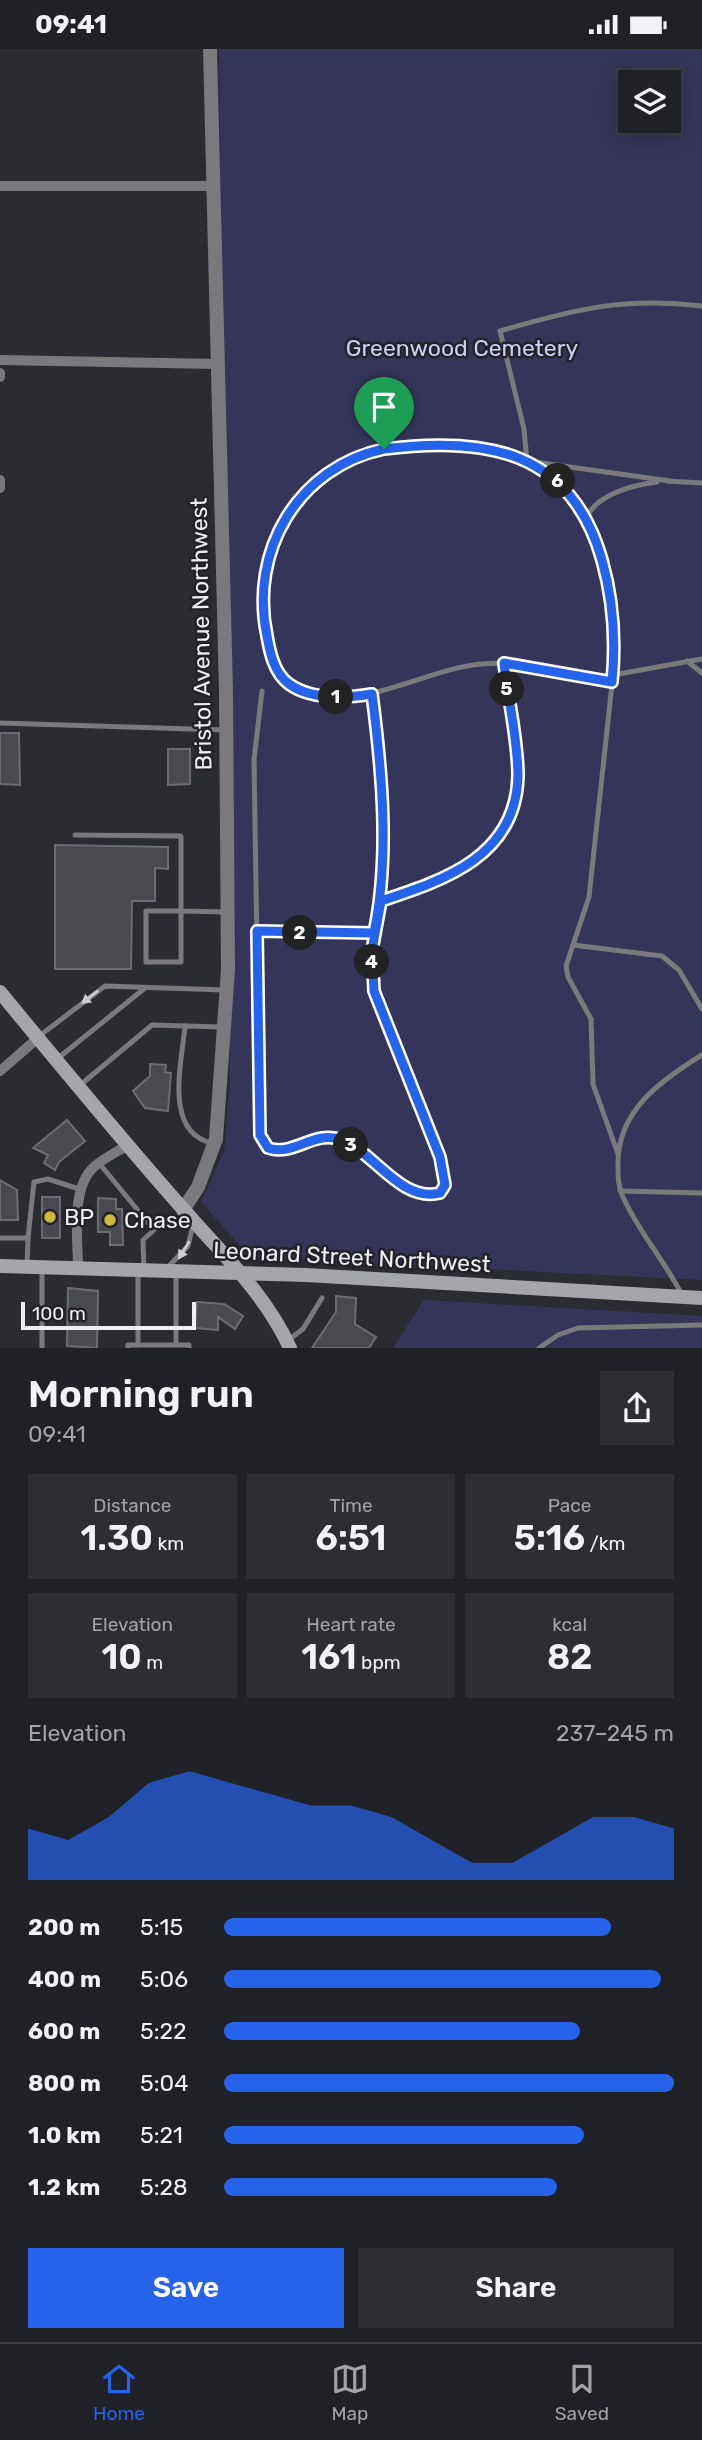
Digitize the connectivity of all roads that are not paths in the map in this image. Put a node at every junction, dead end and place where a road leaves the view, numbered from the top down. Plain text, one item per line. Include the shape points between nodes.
1 (210, 49) edge
2 (0, 186) edge
3 (214, 186) junction
4 (702, 306) edge
5 (0, 360) edge
6 (218, 364) junction
7 (527, 461) junction
8 (0, 480) edge
9 (670, 481) junction
10 (702, 483) edge
11 (0, 488) edge
12 (586, 517) junction
13 (702, 659) edge
14 (687, 661) junction
15 (504, 663) junction
16 (702, 673) edge
17 (612, 678) junction
18 (262, 691) dead end
19 (372, 694) junction
20 (0, 723) edge
21 (226, 730) junction
22 (75, 835) dead end
23 (381, 901) junction
24 (181, 911) junction
25 (228, 912) junction
26 (257, 931) junction
27 (374, 933) junction
28 (573, 945) junction
29 (146, 987) junction
30 (227, 990) junction
31 (0, 992) edge
32 (702, 1009) edge
33 (185, 1026) junction
34 (225, 1027) junction
35 (38, 1038) junction
36 (702, 1055) edge
37 (55, 1061) junction
38 (0, 1071) edge
39 (77, 1087) junction
40 (215, 1144) junction
41 (128, 1145) junction
42 (618, 1154) junction
43 (99, 1163) junction
44 (82, 1190) junction
45 (620, 1191) junction
46 (702, 1193) edge
47 (183, 1210) junction
48 (194, 1222) junction
49 (0, 1238) edge
50 (28, 1238) junction
51 (0, 1266) edge
52 (27, 1266) junction
53 (42, 1267) junction
54 (78, 1268) junction
55 (141, 1270) junction
56 (170, 1271) junction
57 (243, 1274) junction
58 (683, 1297) junction
59 (322, 1298) dead end
60 (702, 1298) edge
61 (702, 1325) edge
62 (288, 1344) edge
63 (138, 1345) junction
64 (176, 1345) junction
65 (42, 1348) edge
66 (128, 1348) edge
67 (189, 1348) edge
68 (539, 1348) edge

1 - 3 street, Bristol Avenue Northwest
2 - 3 street
3 - 6 street, Bristol Avenue Northwest
4 - 7 lane via 611,303 500,331 524,429
5 - 6 street
6 - 21 street, Bristol Avenue Northwest
7 - 9 lane
7 - 12 lane via 559,483
7 - 19 lane via 461,444 366,453 317,481 285,516 272,544 264,582 265,625 277,669 287,683 306,692 341,697
8 - 11 street
9 - 10 lane
9 - 12 lane via 616,493 595,504
12 - 17 lane via 610,597
13 - 14 lane
14 - 16 lane
14 - 17 lane
15 - 17 lane
15 - 19 lane via 461,666
15 - 23 lane via 518,778 508,817 487,850 467,866 439,882
17 - 28 lane via 589,897
18 - 26 lane via 254,760
19 - 23 lane via 380,792
20 - 21 lane
21 - 25 street, Bristol Avenue Northwest
22 - 24 lane via 181,836
23 - 27 lane
24 - 24 lane via 181,962 146,962 146,911
24 - 25 lane
25 - 30 street, Bristol Avenue Northwest
26 - 27 lane
26 - 27 lane via 260,1135 264,1144 283,1151 316,1138 340,1139 404,1185 435,1195 444,1190 446,1178 374,991
28 - 32 lane via 668,959 688,981
28 - 42 lane via 567,972 591,1019 593,1084
29 - 30 lane
29 -> 35 lane via 105,986
29 - 37 lane
30 - 34 street, Bristol Avenue Northwest
31 - 35 main road
33 - 34 lane
33 - 39 lane via 152,1024
33 - 40 lane via 179,1102 186,1128
34 - 40 street, Bristol Avenue Northwest
35 - 37 main road
35 - 38 street
36 - 42 lane via 661,1082 634,1110 622,1132
37 - 39 main road
39 - 41 main road
40 - 47 street, Bristol Avenue Northwest
41 - 43 street
41 - 47 main road
42 - 45 lane
43 - 44 street via 84,1180
43 - 55 lane via 154,1230 143,1240
44 - 50 lane via 48,1179 34,1182
44 - 54 street
45 - 46 lane
45 - 58 lane
47 - 48 main road
48 -> 56 lane via 188,1246
48 - 57 main road
49 - 50 lane
50 - 52 lane
51 - 52 main road, Leonard Street Northwest
52 - 53 main road, Leonard Street Northwest
53 - 54 main road, Leonard Street Northwest
53 - 65 lane
54 - 55 main road, Leonard Street Northwest
55 - 56 main road, Leonard Street Northwest
55 - 63 lane
56 - 57 main road, Leonard Street Northwest
56 - 64 lane
57 - 58 main road, Leonard Street Northwest
57 - 62 main road via 277,1319
58 - 60 main road, Leonard Street Northwest
59 - 62 lane
61 - 68 lane via 578,1328
63 - 64 lane
63 - 66 lane
64 - 67 lane

